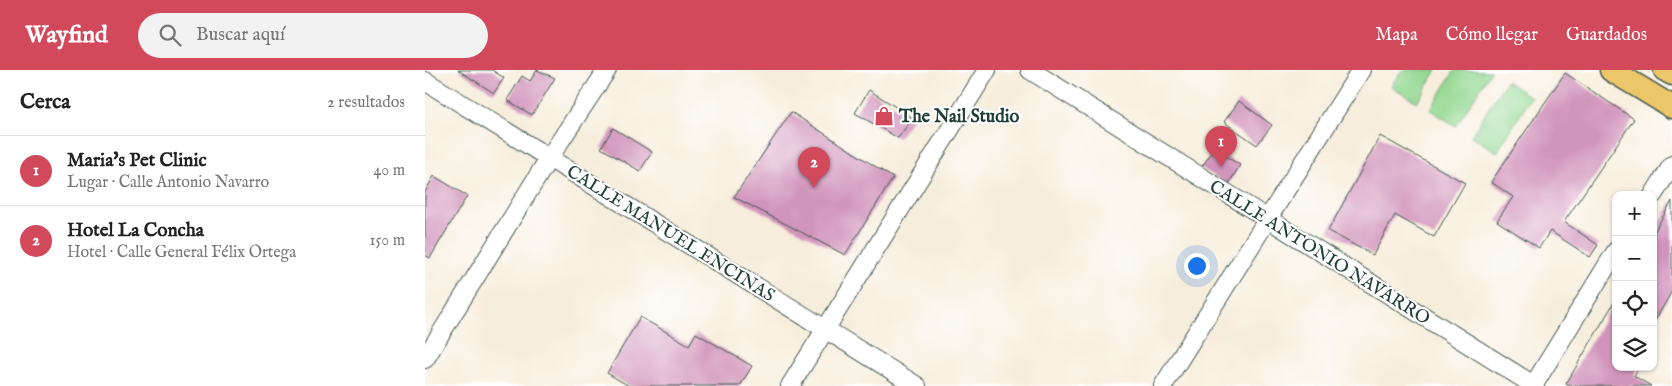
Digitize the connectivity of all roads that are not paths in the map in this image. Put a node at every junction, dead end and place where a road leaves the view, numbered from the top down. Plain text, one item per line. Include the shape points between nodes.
1 (607, 70) edge
2 (987, 70) edge
3 (1030, 70) edge
4 (1361, 70) edge
5 (1611, 70) edge
6 (1665, 70) edge
7 (1672, 74) edge
8 (425, 81) edge
9 (1672, 107) edge
10 (549, 158) junction
11 (1672, 165) edge
12 (1656, 191) edge
13 (1269, 220) junction
14 (1612, 258) edge
15 (826, 330) junction
16 (425, 358) edge
17 (790, 386) edge
18 (917, 386) edge
19 (1163, 386) edge
20 (1534, 386) edge

1 - 10 street
2 - 15 street
3 - 13 street, CALLE ANTONIO NAVARRO
4 - 13 street
5 - 9 main road
6 - 7 main road
8 - 10 street, CALLE MANUEL ENCINAS
10 - 15 street, CALLE MANUEL ENCINAS
10 - 16 street
11 - 12 street
13 - 19 street
13 - 20 street, CALLE ANTONIO NAVARRO
14 - 20 street
15 - 17 street
15 - 18 street, CALLE MANUEL ENCINAS

